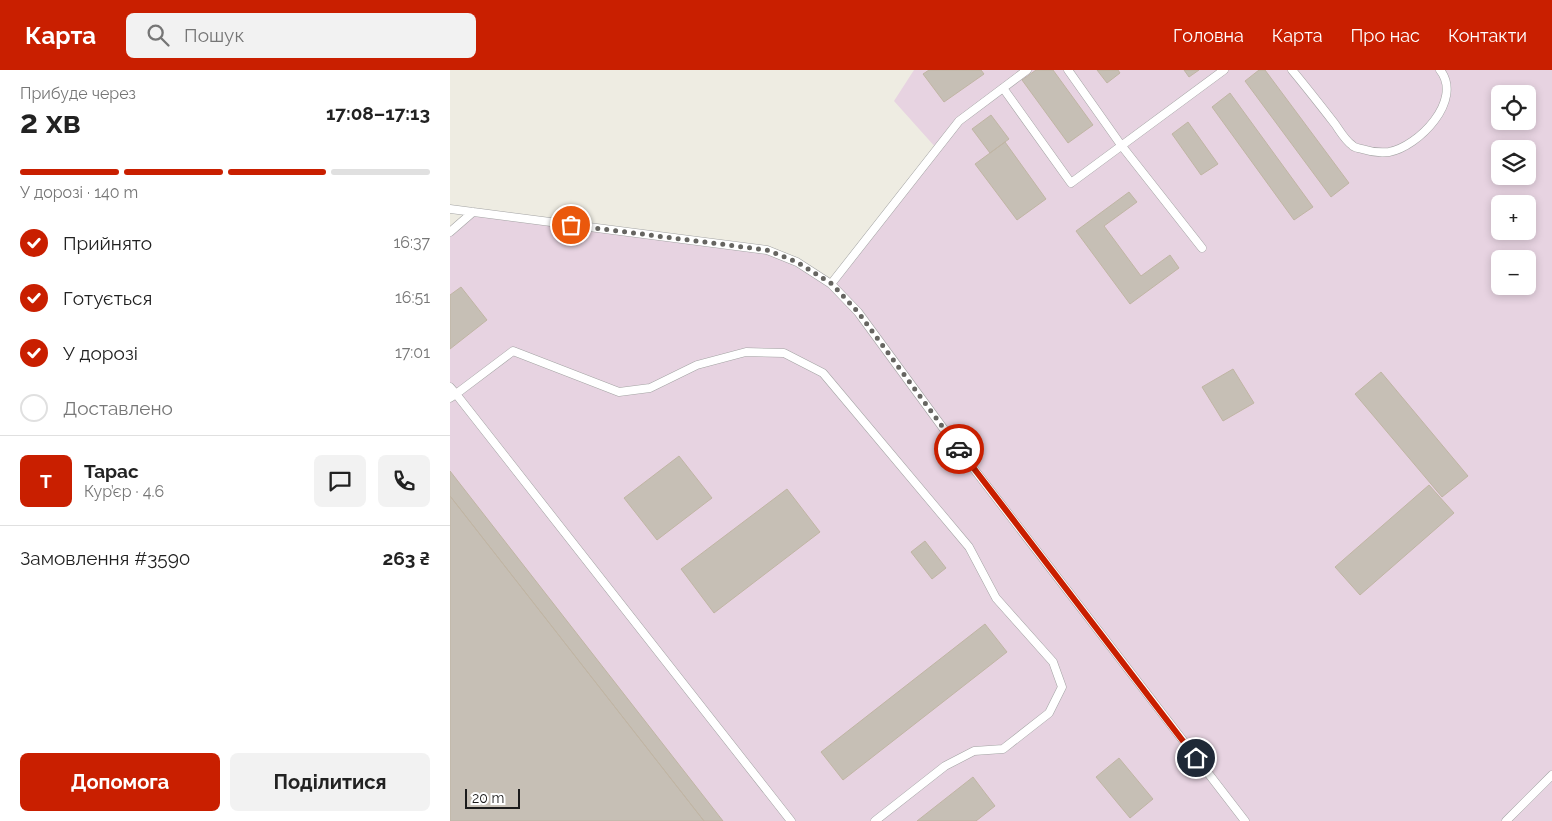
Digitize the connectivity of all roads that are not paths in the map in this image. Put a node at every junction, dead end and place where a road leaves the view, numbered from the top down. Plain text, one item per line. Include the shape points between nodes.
1 (1027, 70) edge
2 (1068, 70) edge
3 (1224, 70) edge
4 (1292, 70) edge
5 (1440, 70) edge
6 (1003, 88) junction
7 (1121, 145) junction
8 (450, 209) edge
9 (473, 212) junction
10 (450, 232) edge
11 (1202, 248) dead end
12 (832, 284) junction
13 (450, 386) edge
14 (453, 396) edge
15 (1552, 775) edge
16 (791, 821) edge
17 (875, 821) edge
18 (1245, 821) edge
19 (1506, 821) edge

1 - 6 lane
2 - 7 lane
3 - 7 lane
4 - 5 lane via 1352,146 1370,152 1389,152 1407,145 1439,116 1446,88 1444,74
6 - 7 lane via 1071,183
6 - 12 lane via 959,121
7 - 11 lane
8 - 9 lane
9 - 10 lane
9 - 12 lane via 767,250 797,262
12 - 18 lane via 858,312 954,443
13 - 14 lane
14 - 16 lane
14 - 17 lane via 513,351 619,392 650,388 697,365 746,352 784,353 823,373 969,547 996,598 1053,662 1062,687 1049,713 1003,749 974,752 944,766
15 - 19 lane

